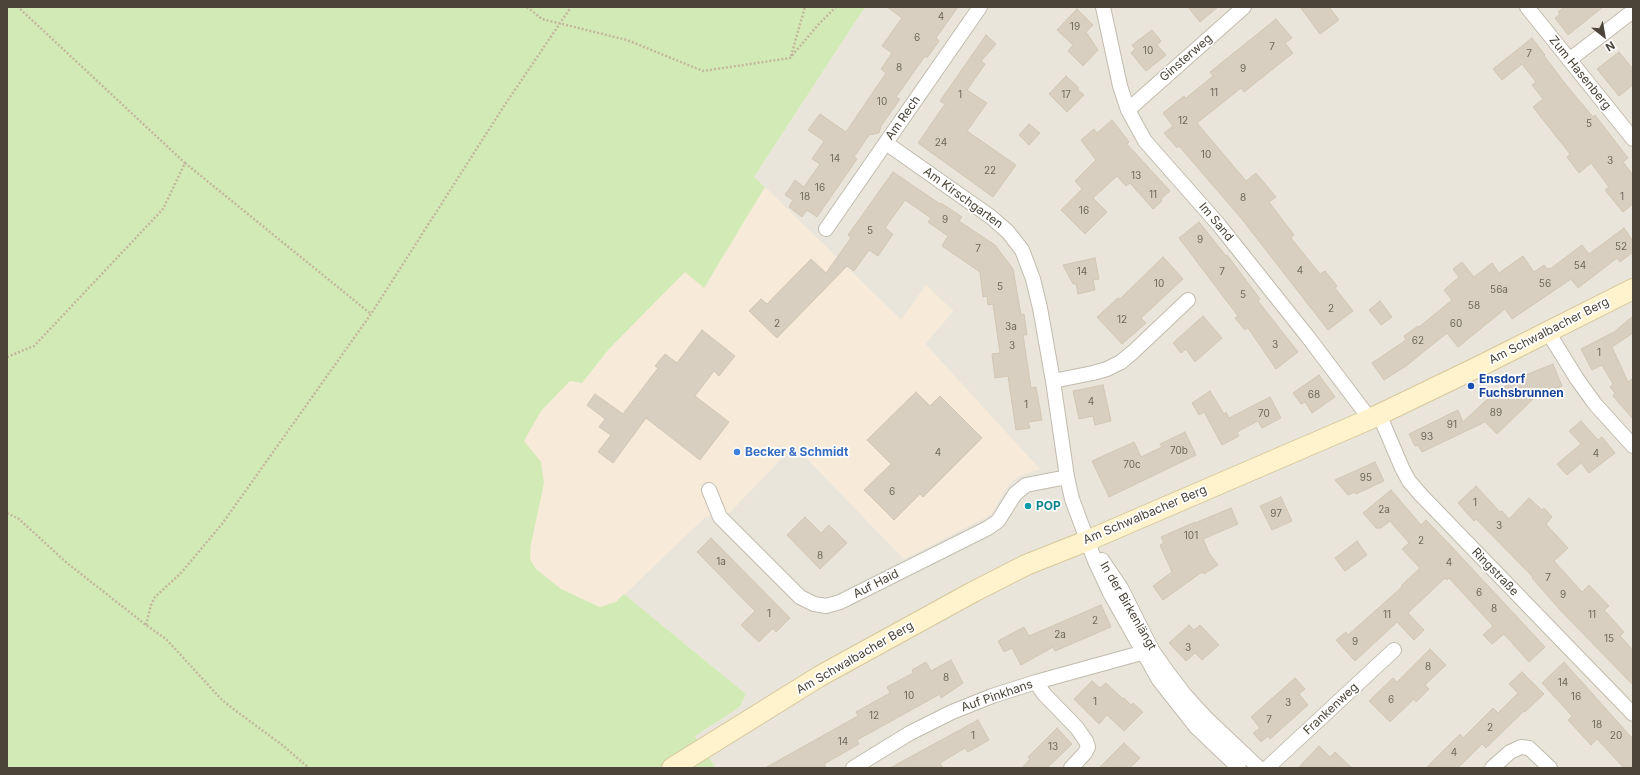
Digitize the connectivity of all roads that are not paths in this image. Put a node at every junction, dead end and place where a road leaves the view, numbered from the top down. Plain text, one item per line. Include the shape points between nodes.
1 (980, 7) edge
2 (1103, 7) edge
3 (1244, 7) edge
4 (1527, 7) edge
5 (1633, 11) edge
6 (1569, 60) junction
7 (1128, 110) junction
8 (1633, 139) edge
9 (886, 143) junction
10 (826, 229) dead end
11 (1633, 289) edge
12 (1188, 300) dead end
13 (1548, 332) junction
14 (1053, 381) junction
15 (1374, 416) junction
16 (1633, 446) edge
17 (1067, 477) junction
18 (710, 490) dead end
19 (1089, 540) junction
20 (1394, 650) dead end
21 (1148, 651) junction
22 (1036, 682) junction
23 (1633, 714) edge
24 (672, 768) edge
25 (855, 768) edge
26 (1071, 768) edge
27 (1239, 768) edge
28 (1259, 768) edge
29 (1267, 768) edge
30 (1492, 768) edge
31 (1550, 768) edge

1 - 9 street, Am Rech
2 - 7 street, Im Sand via 1120,86
3 - 7 street, Ginsterweg
4 - 6 street, Zum Hasenberg
5 - 6 street
6 - 8 street, Zum Hasenberg
7 - 15 street, Im Sand via 1145,141 1219,225
9 - 10 street, Am Rech
9 - 14 street, Am Kirschgarten via 991,217 1008,232 1022,250 1034,279
11 - 13 main road, Am Schwalbacher Berg
12 - 14 street via 1121,362 1093,373
13 - 15 main road, Am Schwalbacher Berg via 1445,384
13 - 16 street via 1577,379
14 - 17 street, Am Kirschgarten
15 - 19 main road, Am Schwalbacher Berg
15 - 23 street, Ringstraße via 1409,481 1421,495
17 - 18 street, Auf Haid via 1026,485 1015,494 998,521 988,528 840,602 826,606 814,604 800,597 730,528 720,517
17 - 19 street, Am Kirschgarten via 1072,499
19 - 21 street, In der Birkenlängt via 1121,588
19 - 24 main road, Am Schwalbacher Berg via 1026,566 908,626 820,676
20 - 29 street, Frankenweg
21 - 22 street, Auf Pinkhans
21 - 27 street, In der Birkenlängt via 1159,680 1176,703
21 - 28 street, In der Birkenlängt via 1185,695
22 - 25 street, Auf Pinkhans via 952,712 910,733
22 - 26 street via 1086,741 1088,747 1085,753
30 - 31 street via 1510,752 1521,747 1529,748

